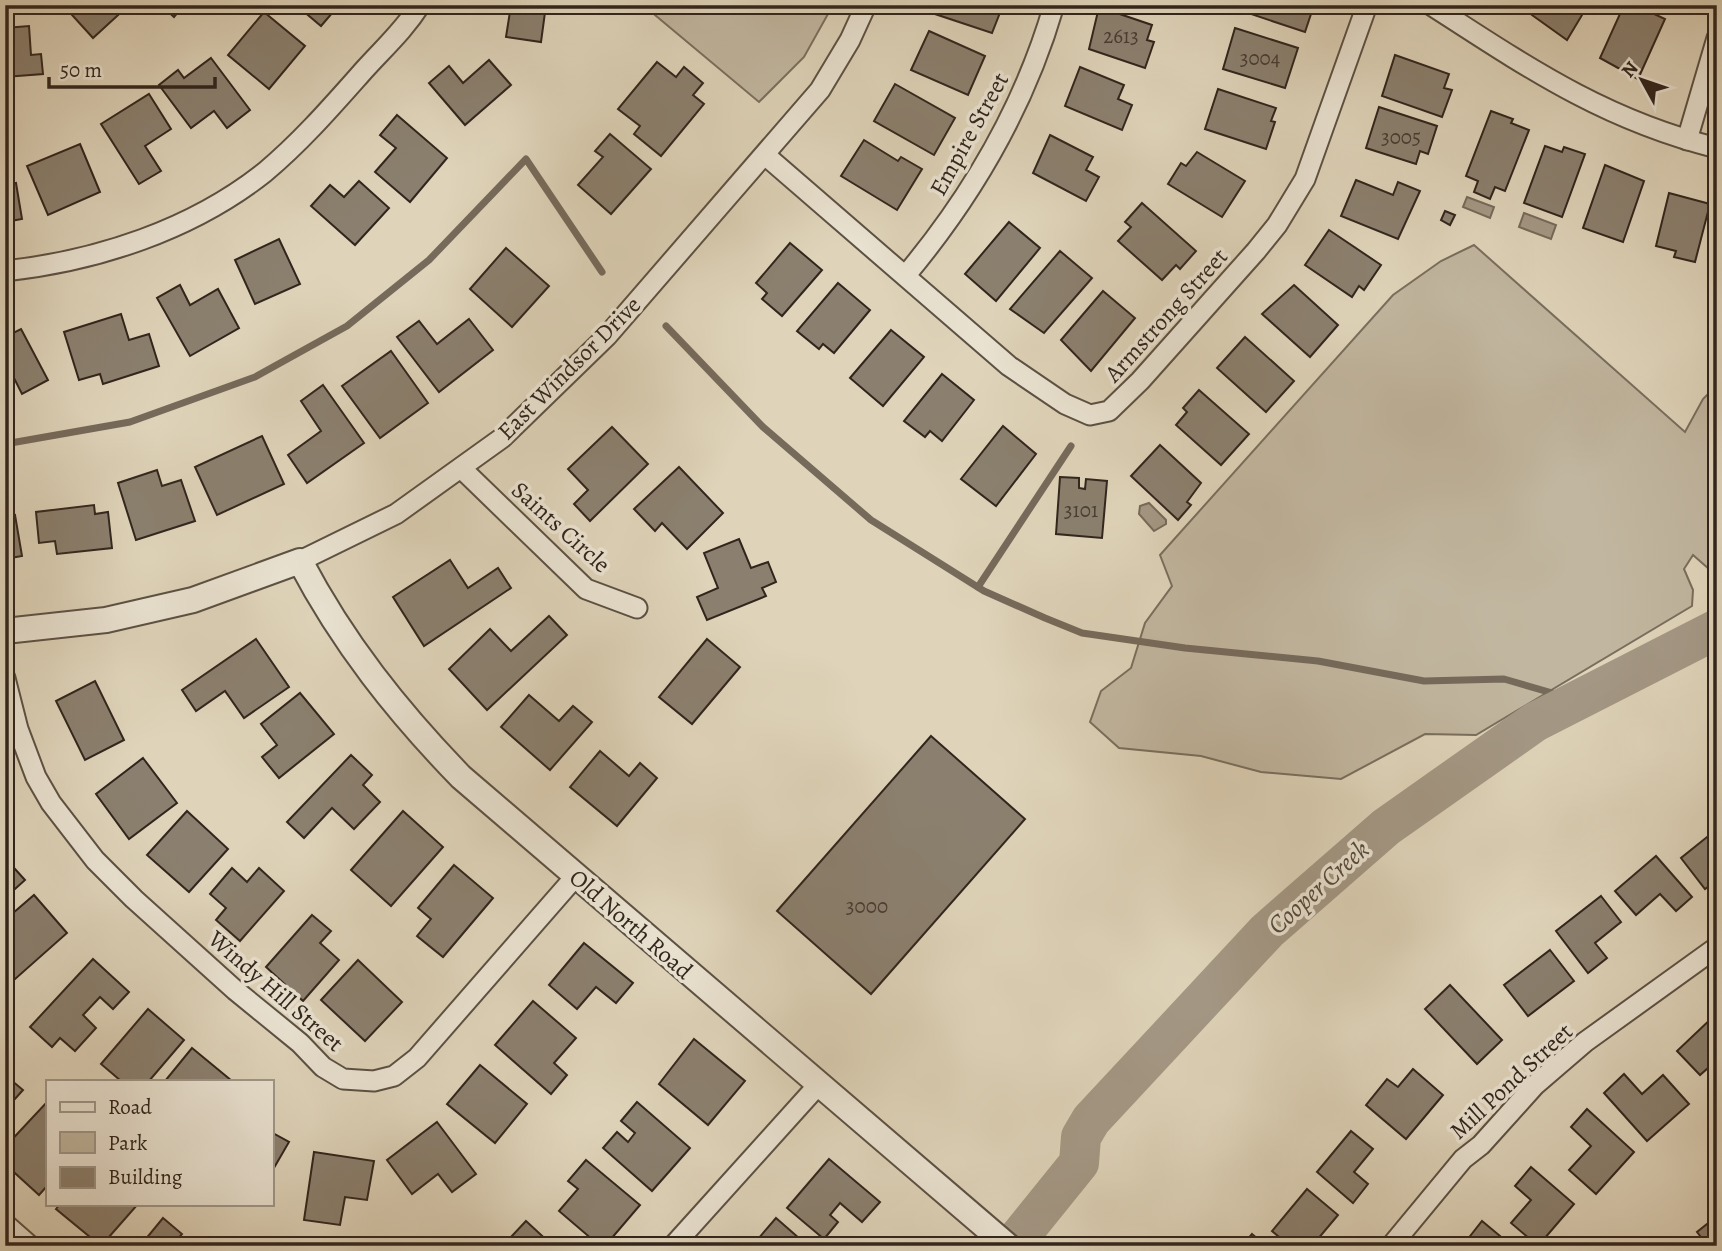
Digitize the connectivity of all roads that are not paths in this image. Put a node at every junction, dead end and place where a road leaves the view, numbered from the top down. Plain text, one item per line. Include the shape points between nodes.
1 (420, 5) edge
2 (866, 5) edge
3 (1054, 5) edge
4 (1367, 5) edge
5 (1431, 5) edge
6 (1717, 38) edge
7 (1687, 140) junction
8 (1717, 148) edge
9 (765, 155) junction
10 (5, 271) edge
11 (906, 275) junction
12 (461, 468) junction
13 (300, 561) junction
14 (637, 608) dead end
15 (5, 631) edge
16 (5, 678) edge
17 (575, 877) junction
18 (1717, 947) edge
19 (820, 1083) junction
20 (5, 1224) edge
21 (30, 1246) edge
22 (673, 1246) edge
23 (1008, 1246) edge
24 (1391, 1246) edge

1 - 10 street via 326,115 264,172 201,213 124,246 55,265
2 - 9 street, East Windsor Drive via 820,90
3 - 11 street, Empire Street via 1032,68 982,171
4 - 11 street, Armstrong Street via 1305,179 1292,202 1256,251 1109,411 1080,413 1037,386
5 - 7 street via 1598,107
6 - 7 street
7 - 8 street
9 - 11 street, Armstrong Street
9 - 12 street, East Windsor Drive via 567,378 502,438
12 - 13 street, East Windsor Drive via 396,514
12 - 14 street, Saints Circle via 586,589
13 - 15 street, East Windsor Drive via 194,600 106,620
13 - 17 street, Old North Road via 329,617 407,721 461,777
16 - 17 street, Windy Hill Street via 36,777 62,821 134,899 323,1067 343,1079 374,1081 394,1076 417,1058
17 - 19 street, Old North Road
18 - 24 street, Mill Pond Street via 1535,1085 1464,1159
19 - 22 street
19 - 23 street, Old North Road
20 - 21 street

